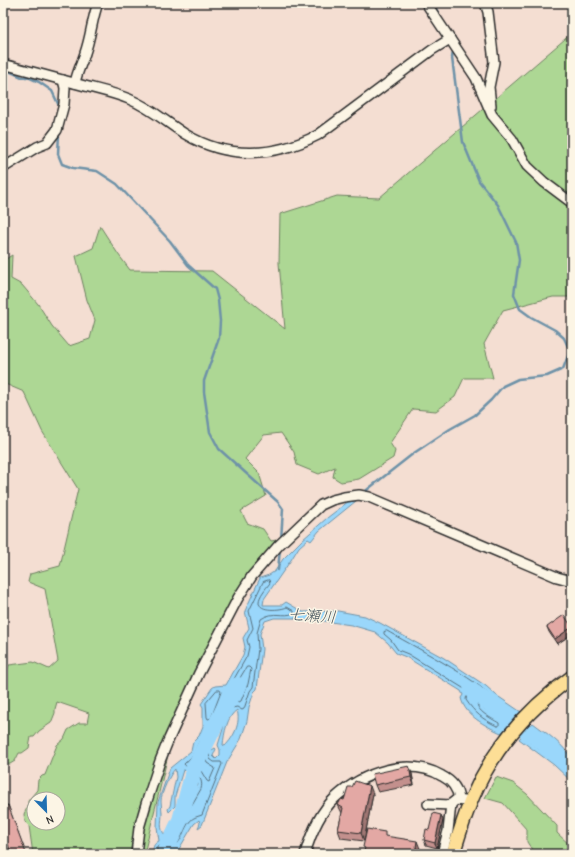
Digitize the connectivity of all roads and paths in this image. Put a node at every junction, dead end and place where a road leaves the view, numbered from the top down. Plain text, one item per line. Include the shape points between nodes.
1 (98, 3) edge
2 (426, 3) edge
3 (485, 3) edge
4 (450, 39) junction
5 (3, 64) edge
6 (63, 80) junction
7 (74, 83) junction
8 (492, 115) junction
9 (3, 168) edge
10 (572, 204) edge
11 (572, 580) edge
12 (572, 677) edge
13 (468, 799) junction
14 (428, 804) dead end
15 (451, 805) junction
16 (136, 854) edge
17 (305, 854) edge
18 (442, 854) edge
19 (453, 854) edge

1 - 7 street via 86,52
2 - 4 street
3 - 8 street via 494,62 489,87
4 - 7 street via 318,135 282,150 235,152 215,148 186,134 145,106 104,90
4 - 8 street via 476,78
5 - 6 street
6 - 7 street
6 - 9 street via 64,104 57,130 47,143
8 - 10 street via 512,139 527,166
11 - 16 street via 557,577 369,497 344,496 321,506 271,553 238,598 199,673 160,761 139,828
12 - 13 highway via 516,727
13 - 15 street via 454,801
13 - 17 street via 457,791 451,782 425,768 398,768 373,775 341,793 329,804 317,821
13 - 19 highway
14 - 15 street
15 - 18 street

